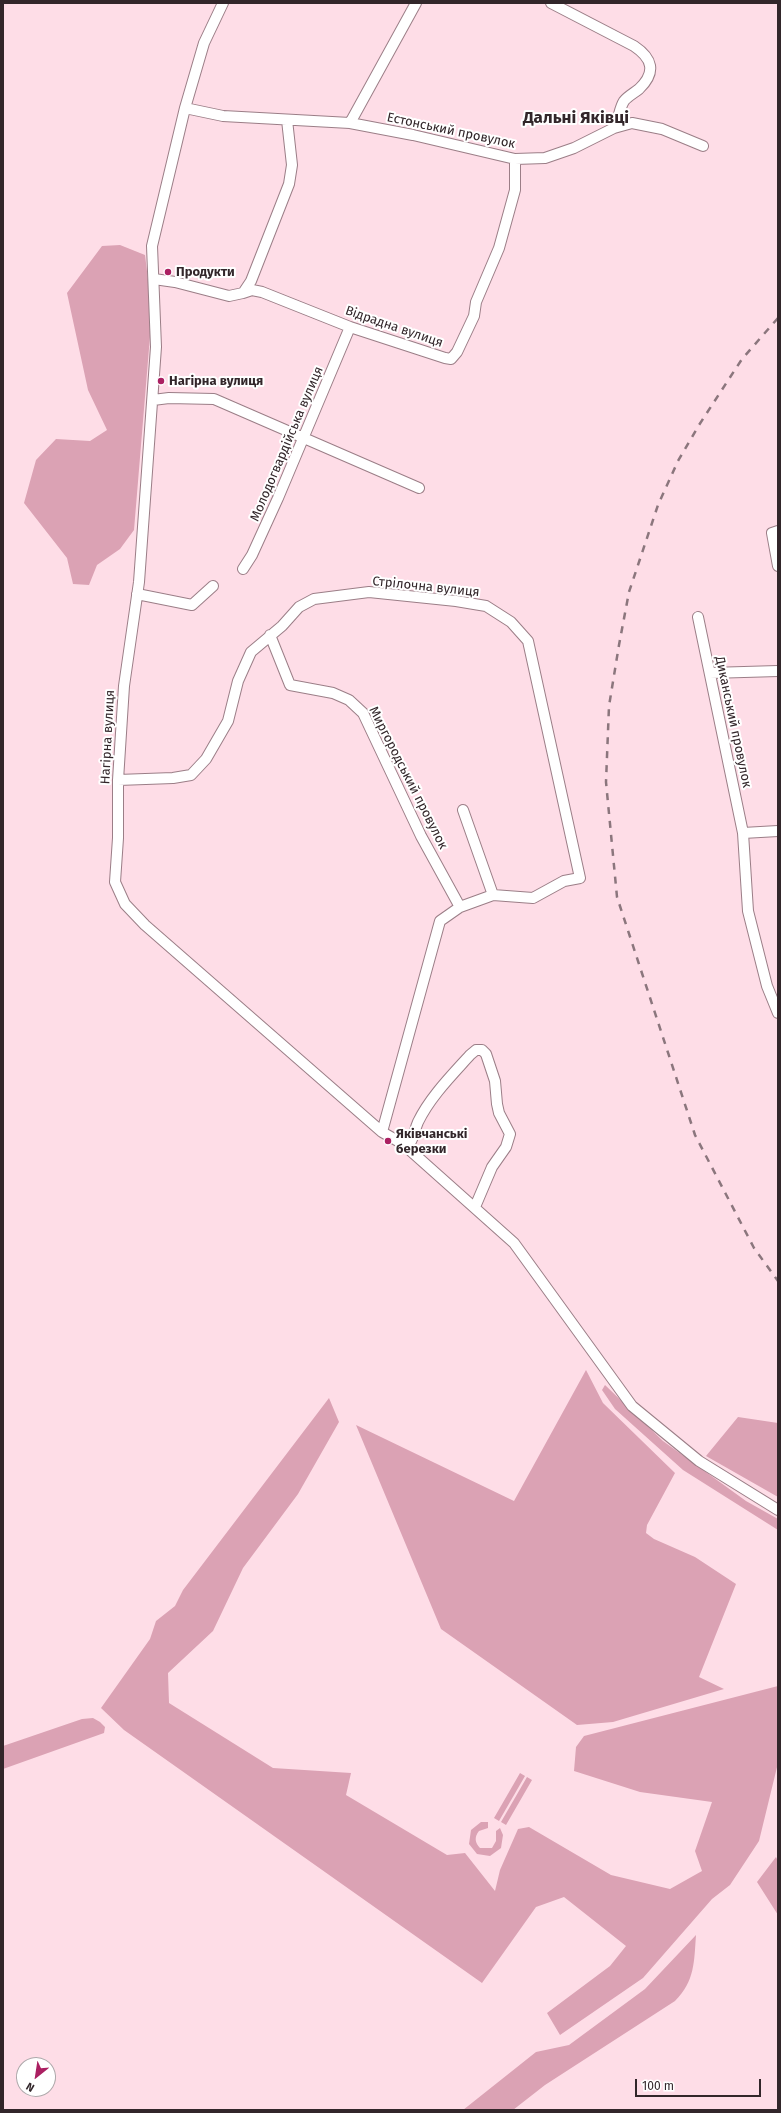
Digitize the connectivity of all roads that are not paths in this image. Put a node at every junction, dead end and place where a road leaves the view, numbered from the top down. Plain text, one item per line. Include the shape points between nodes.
1 (223, 3) edge
2 (416, 3) edge
3 (551, 3) edge
4 (185, 108) junction
5 (287, 120) junction
6 (350, 123) junction
7 (614, 128) junction
8 (703, 146) dead end
9 (515, 159) junction
10 (154, 280) junction
11 (243, 293) junction
12 (350, 327) junction
13 (152, 400) junction
14 (304, 438) junction
15 (419, 488) dead end
16 (775, 532) edge
17 (778, 566) edge
18 (243, 569) dead end
19 (213, 586) dead end
20 (137, 594) junction
21 (698, 617) dead end
22 (270, 635) junction
23 (778, 671) edge
24 (710, 673) junction
25 (118, 780) junction
26 (463, 810) dead end
27 (778, 831) edge
28 (742, 833) junction
29 (493, 895) junction
30 (460, 907) junction
31 (778, 1013) edge
32 (382, 1132) junction
33 (407, 1147) junction
34 (475, 1207) junction
35 (778, 1510) edge

1 - 4 street, Нагірна вулиця via 204,43
2 - 6 street
3 - 7 street via 646,54 650,66 648,78 624,102 620,118
4 - 5 street, Естонський провулок via 223,116
4 - 10 street, Нагірна вулиця via 152,246
5 - 6 street, Естонський провулок
5 - 11 street via 292,166 288,184 251,281
6 - 9 street, Естонський провулок
7 - 8 street, Естонський провулок via 632,123 662,128
7 - 9 street, Естонський провулок via 574,148 545,158
9 - 12 street, Відрадна вулиця via 515,190 499,248 476,302 474,316 451,359
10 - 11 street, Відрадна вулиця via 175,282 229,296
10 - 13 street, Нагірна вулиця via 156,347
11 - 12 street, Відрадна вулиця via 252,290 262,292
12 - 14 street, Молодогвардійська вулиця
13 - 14 street via 214,399
13 - 20 street, Нагірна вулиця
14 - 15 street
14 - 18 street, Молодогвардійська вулиця via 252,555
16 - 17 street
19 - 20 street via 192,605
20 - 25 street, Нагірна вулиця via 124,686
21 - 24 street, Диканський провулок
22 - 25 street, Стрілочна вулиця via 251,652 238,681 228,721 206,759 190,775
22 - 29 street, Стрілочна вулиця via 299,607 314,599 369,592 486,606 511,622 528,641 580,878 564,881 533,898
22 - 30 street, Миргородський провулок via 290,685 333,693 349,700 363,713 421,836
23 - 24 street
24 - 28 street, Диканський провулок
25 - 32 street, Нагірна вулиця via 115,882 125,904 145,925
26 - 29 street
27 - 28 street
28 - 31 street, Диканський провулок via 748,911
29 - 30 street
30 - 32 street via 440,920
32 - 33 street
33 - 34 street
33 - 34 street via 412,1141 418,1122 434,1097 470,1055 476,1050 482,1050 496,1081 499,1113 510,1134 506,1147 492,1167
34 - 35 street via 514,1243 632,1406 699,1461

